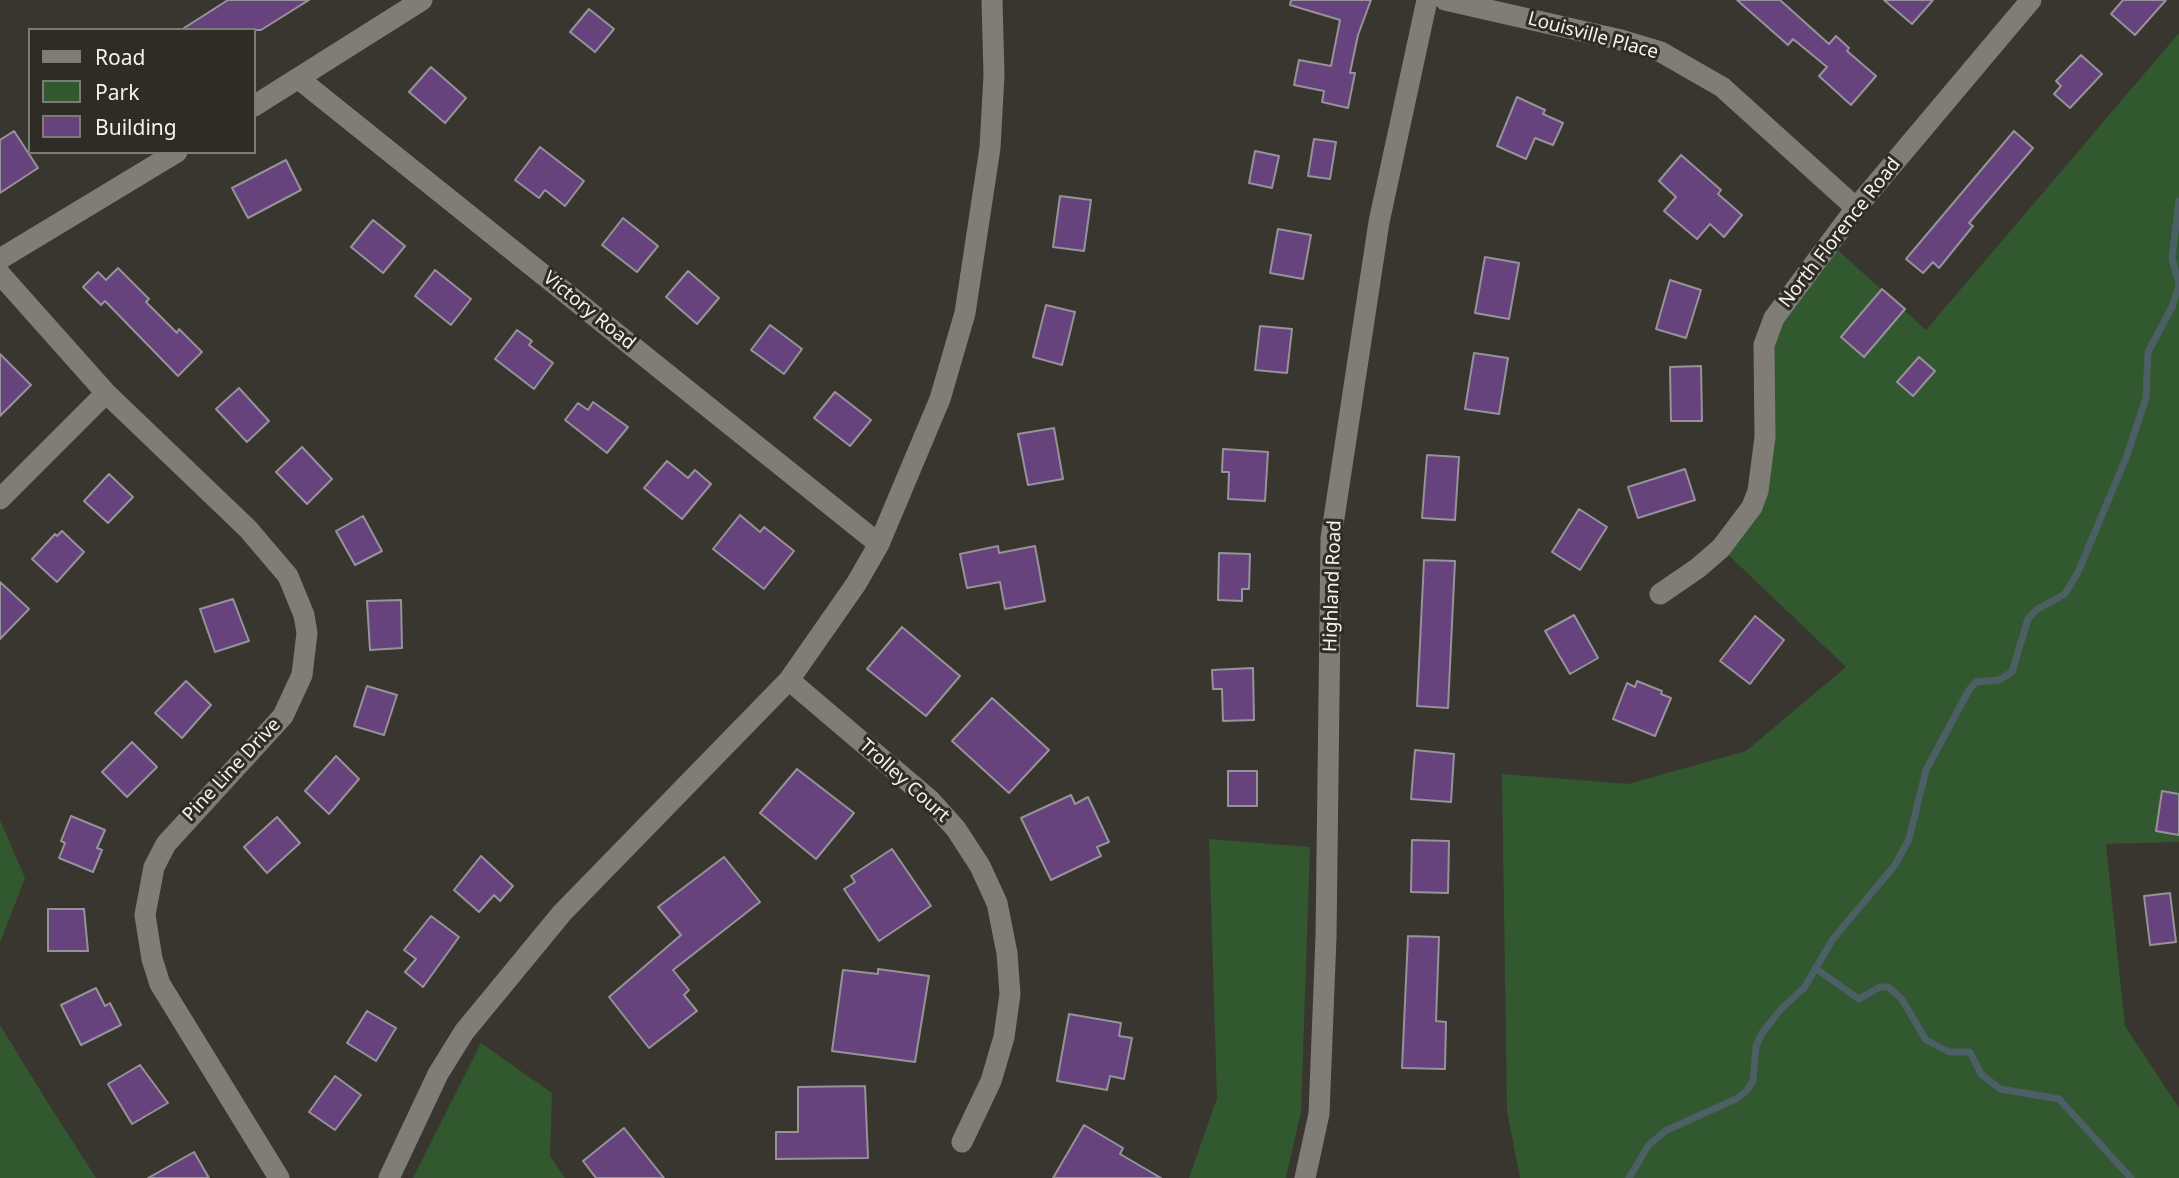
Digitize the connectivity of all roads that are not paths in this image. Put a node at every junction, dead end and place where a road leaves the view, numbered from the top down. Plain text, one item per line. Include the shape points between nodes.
1 (422, 0) edge
2 (992, 0) edge
3 (1426, 0) edge
4 (1445, 0) edge
5 (2031, 0) edge
6 (299, 79) junction
7 (256, 105) edge
8 (174, 154) edge
9 (1856, 208) junction
10 (0, 259) edge
11 (0, 274) edge
12 (106, 393) junction
13 (0, 499) edge
14 (879, 544) junction
15 (1660, 594) dead end
16 (789, 680) junction
17 (962, 1142) dead end
18 (279, 1178) edge
19 (388, 1178) edge
20 (1305, 1178) edge

1 - 6 street
2 - 14 street via 995,75 990,148 965,313 940,399
3 - 20 street, Highland Road via 1379,222 1331,538 1319,1114
4 - 9 street, Louisville Place via 1621,40 1670,57 1722,87
5 - 9 street, North Florence Road
6 - 7 street
6 - 14 street, Victory Road
8 - 10 street
9 - 15 street, North Florence Road via 1774,318 1764,345 1765,437 1752,507 1720,548
11 - 12 street, Pine Line Drive
12 - 13 street
12 - 18 street, Pine Line Drive via 248,529 288,576 304,615 307,633 302,675 283,716 166,844 154,867 145,915 160,984
14 - 16 street
16 - 17 street, Trolley Court via 930,800 980,866 997,903 1007,953 1007,1016 991,1081
16 - 19 street via 562,913 499,988 438,1074

